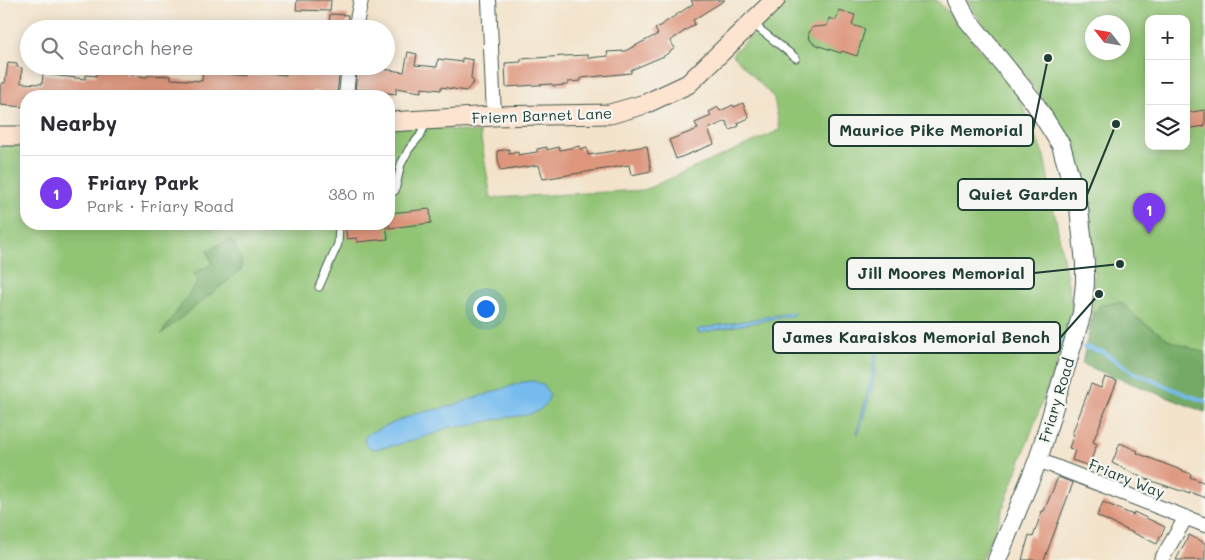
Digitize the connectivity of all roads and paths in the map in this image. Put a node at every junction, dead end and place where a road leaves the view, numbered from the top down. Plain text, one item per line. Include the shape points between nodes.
1 (361, 0) edge
2 (489, 0) edge
3 (775, 0) edge
4 (957, 0) edge
5 (357, 20) edge
6 (751, 23) junction
7 (796, 58) dead end
8 (348, 75) edge
9 (347, 90) edge
10 (494, 116) junction
11 (428, 120) junction
12 (395, 122) edge
13 (0, 136) edge
14 (20, 136) edge
15 (395, 191) edge
16 (339, 230) edge
17 (319, 287) dead end
18 (1038, 460) junction
19 (1185, 519) junction
20 (1205, 526) edge
21 (997, 560) edge
22 (1162, 560) edge

1 - 5 street
2 - 10 street
3 - 6 main road, Friern Barnet Lane
4 - 18 street, Friary Road via 967,18 1034,102 1061,145 1079,208 1085,283 1082,313
6 - 7 lane
6 - 10 main road, Friern Barnet Lane via 688,84 645,104 610,114
8 - 9 street
10 - 11 main road, Friern Barnet Lane
11 - 12 main road, Friern Barnet Lane
11 - 15 lane via 401,164
13 - 14 main road
16 - 17 lane via 338,244
18 - 19 street, Friary Way
18 - 21 street, Friary Road
19 - 20 street, Friary Way
19 - 22 street

